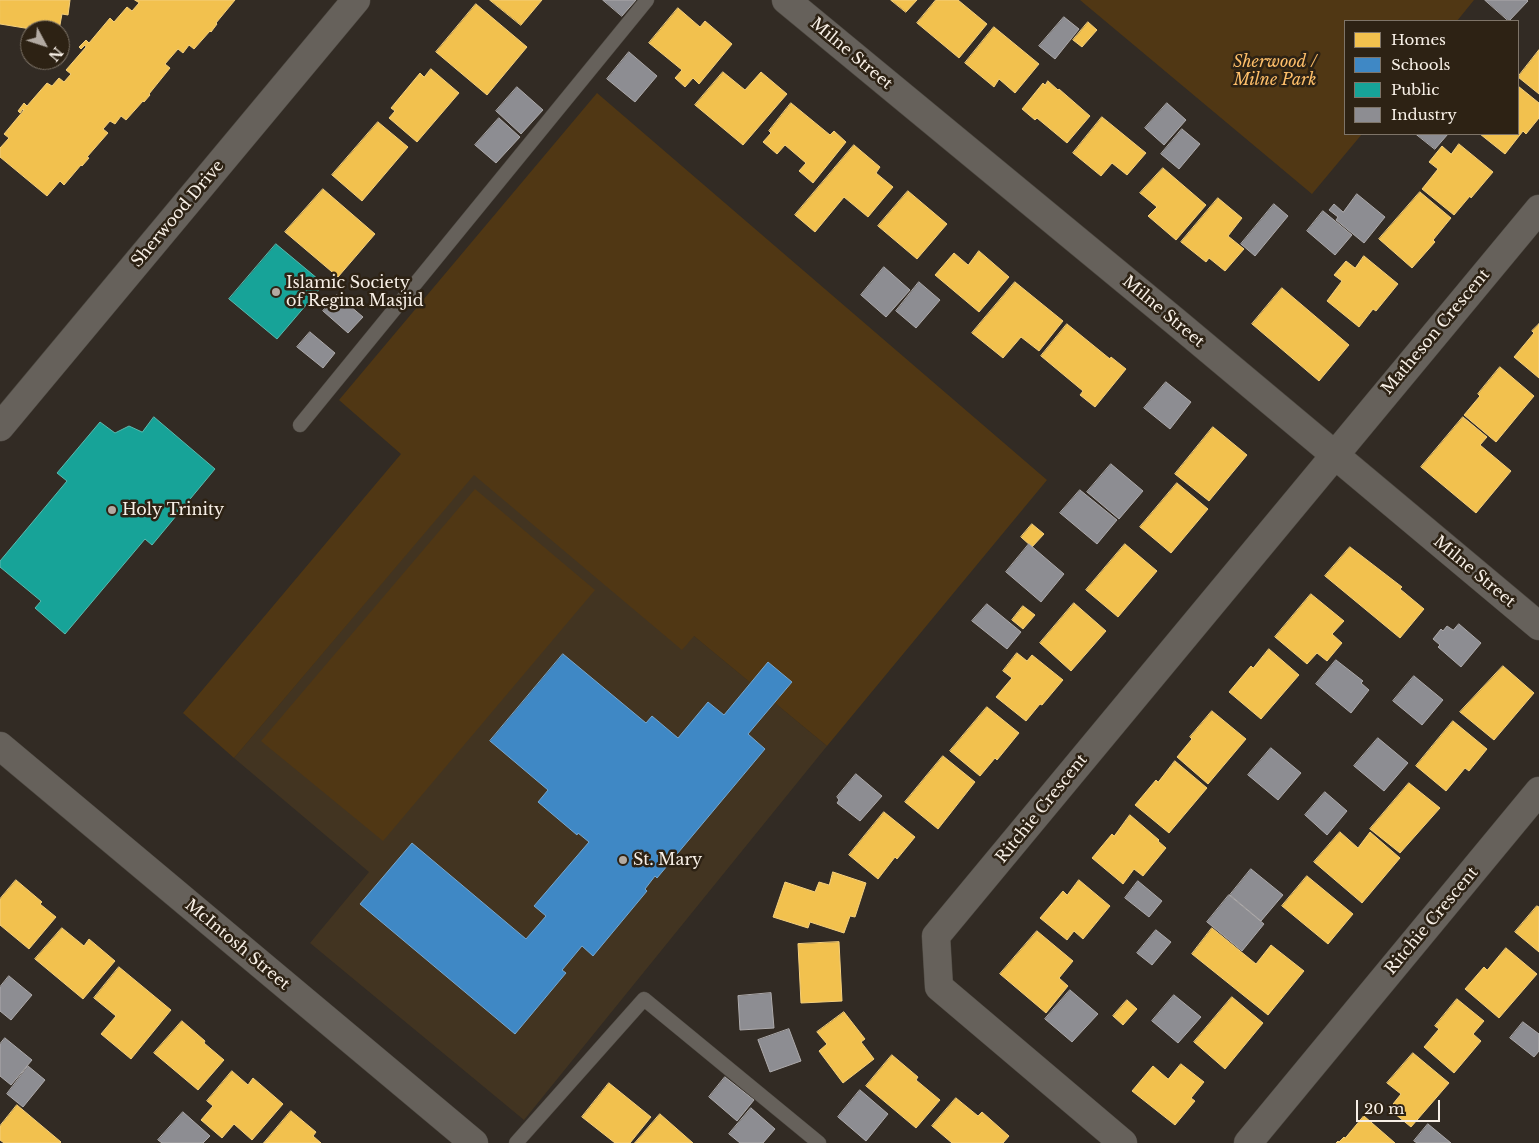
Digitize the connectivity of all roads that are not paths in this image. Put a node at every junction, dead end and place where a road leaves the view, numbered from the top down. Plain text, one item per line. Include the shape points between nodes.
1 (356, 0) edge
2 (647, 0) edge
3 (786, 0) edge
4 (1539, 209) edge
5 (300, 425) dead end
6 (0, 427) edge
7 (1333, 455) junction
8 (1539, 626) edge
9 (0, 746) edge
10 (1539, 792) edge
11 (474, 1143) edge
12 (516, 1143) edge
13 (819, 1143) edge
14 (1123, 1143) edge
15 (1248, 1143) edge

1 - 6 street, Sherwood Drive
2 - 5 lane
3 - 7 street, Milne Street
4 - 7 street, Matheson Crescent
7 - 8 street, Milne Street
7 - 14 street, Ritchie Crescent via 936,936 939,987
9 - 11 street, McIntosh Street
10 - 15 street, Ritchie Crescent
12 - 13 lane via 644,999

